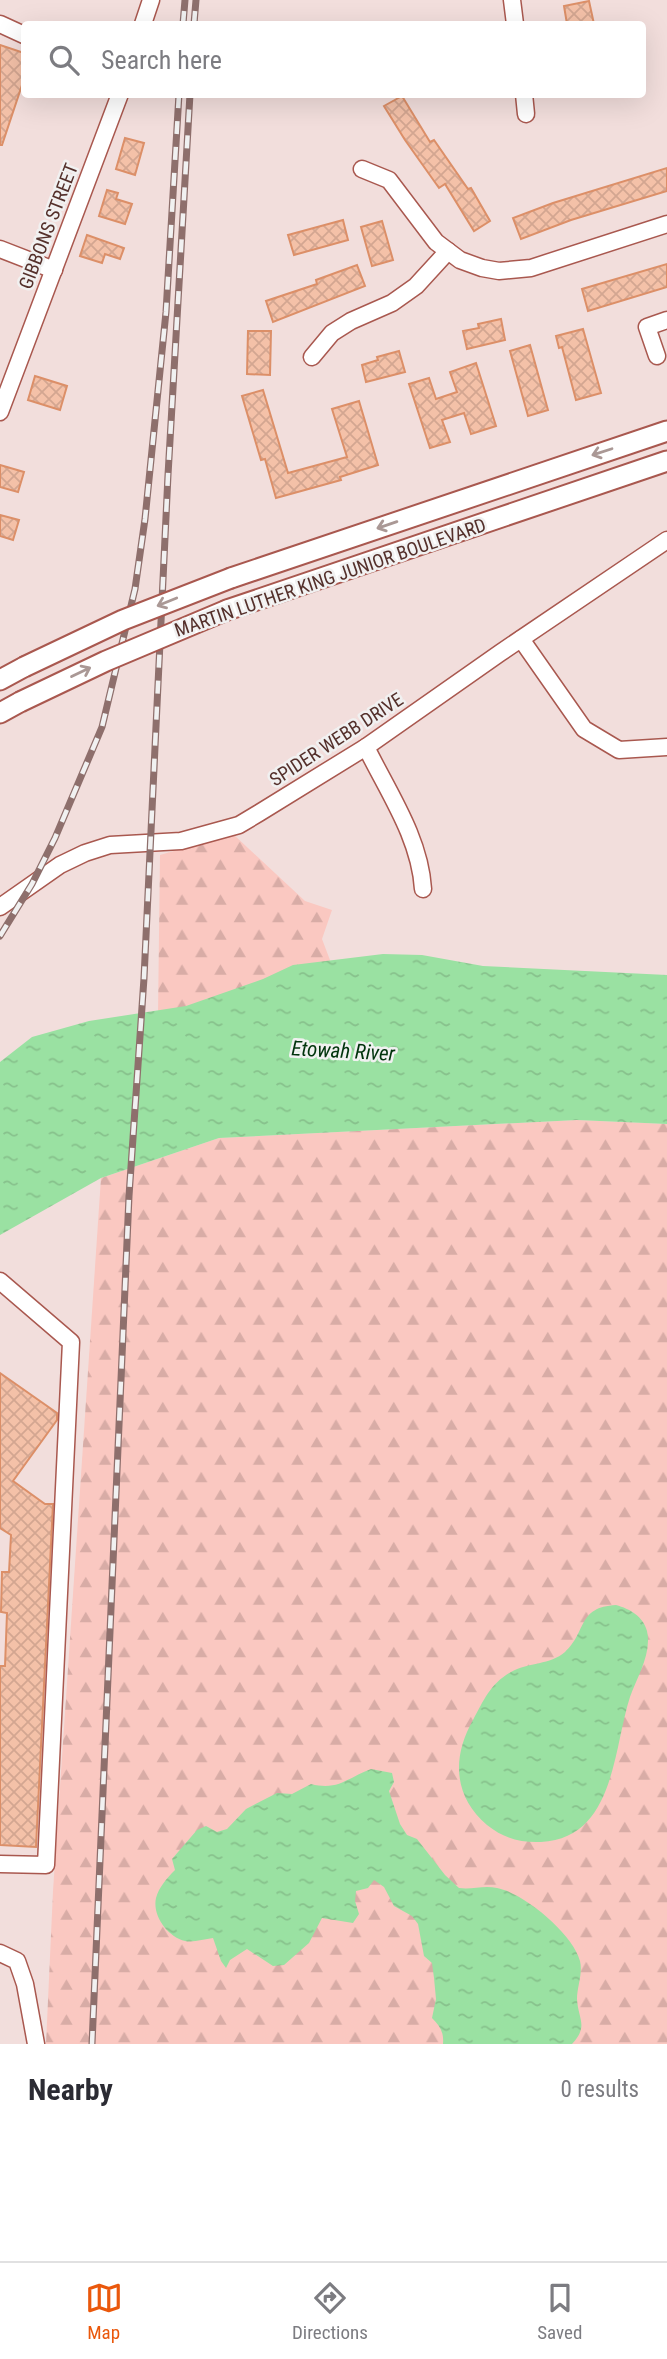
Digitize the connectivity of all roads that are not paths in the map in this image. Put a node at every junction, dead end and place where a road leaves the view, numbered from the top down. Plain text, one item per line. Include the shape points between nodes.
1 (151, 0) edge
2 (512, 0) edge
3 (145, 21) edge
4 (515, 21) edge
5 (0, 24) edge
6 (21, 33) edge
7 (118, 98) edge
8 (524, 98) edge
9 (526, 114) dead end
10 (362, 169) dead end
11 (667, 224) edge
12 (0, 249) edge
13 (448, 251) junction
14 (54, 270) junction
15 (667, 320) edge
16 (657, 356) dead end
17 (312, 357) dead end
18 (0, 412) edge
19 (667, 431) edge
20 (667, 461) edge
21 (667, 540) edge
22 (521, 639) junction
23 (0, 680) edge
24 (6, 706) edge
25 (366, 747) junction
26 (667, 747) edge
27 (423, 889) dead end
28 (0, 907) edge
29 (0, 1281) edge
30 (0, 1864) edge
31 (0, 1953) edge
32 (36, 2044) edge

1 - 3 street
2 - 4 street
5 - 6 street
7 - 14 street, GIBBONS STREET
8 - 9 street
10 - 13 street via 389,180
11 - 13 street via 517,271 482,268
12 - 14 street
13 - 17 street via 416,286 392,303 351,321
14 - 18 street, GIBBONS STREET
15 - 16 street via 648,327
19 -> 23 main road, MARTIN LUTHER KING JUNIOR BOULEVARD, bridge via 230,578 123,620
24 -> 20 main road, MARTIN LUTHER KING JUNIOR BOULEVARD, bridge via 227,610
21 - 22 street, SPIDER WEBB DRIVE
22 - 25 street, SPIDER WEBB DRIVE
22 - 26 street via 584,729 619,750
25 - 27 street via 414,844
25 - 28 street, SPIDER WEBB DRIVE via 239,825 181,841 110,845 85,852
29 - 30 street via 71,1342 46,1865
31 - 32 street via 16,1961

